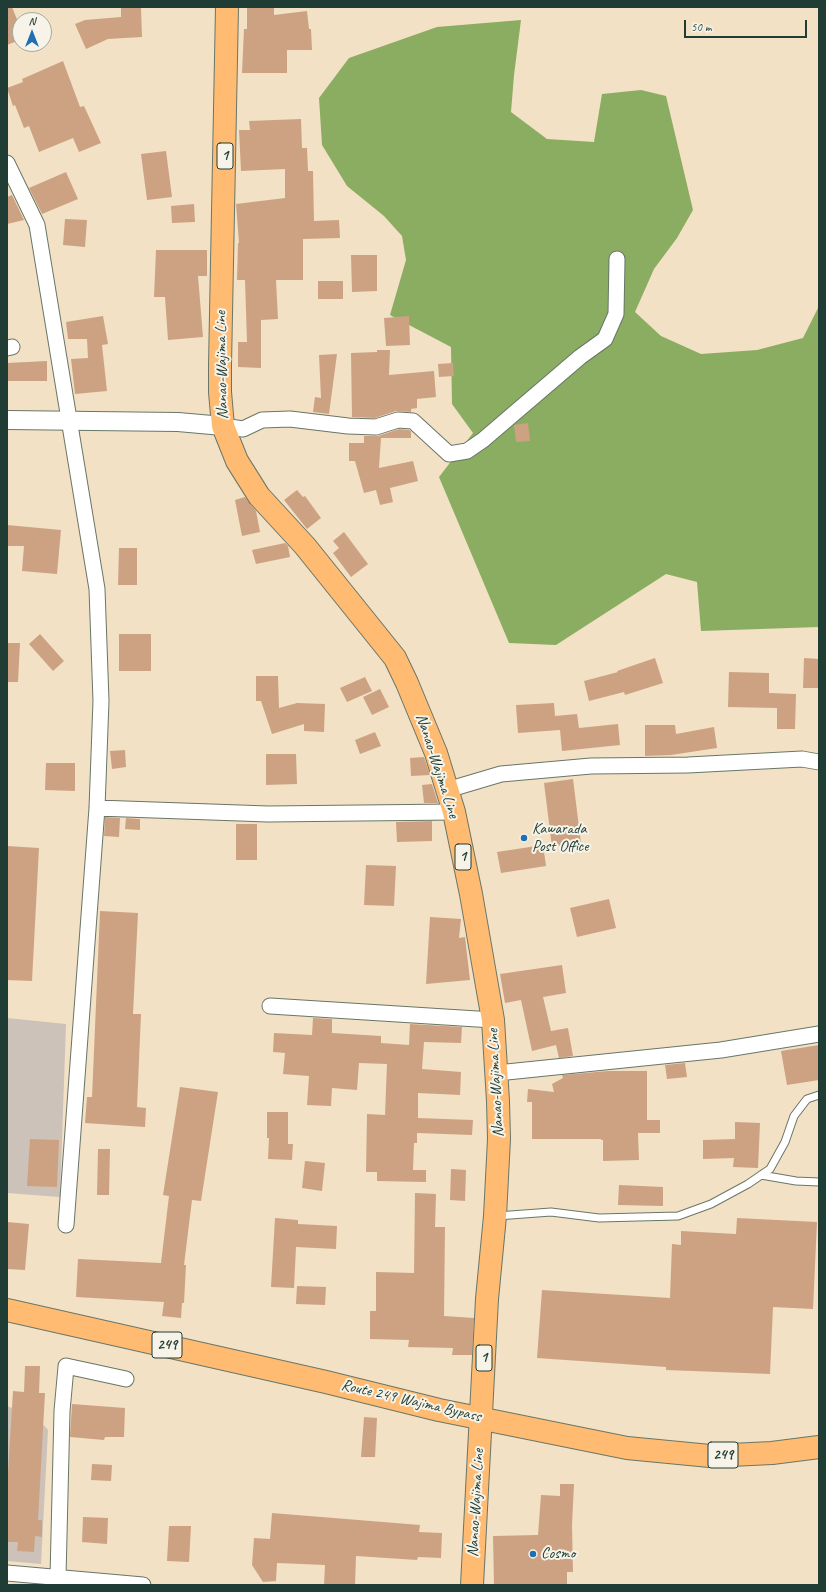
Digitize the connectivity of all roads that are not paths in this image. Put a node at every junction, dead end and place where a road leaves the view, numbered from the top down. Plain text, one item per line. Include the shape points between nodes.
1 (227, 7) edge
2 (7, 163) edge
3 (617, 260) dead end
4 (7, 420) edge
5 (70, 421) junction
6 (223, 426) junction
7 (819, 762) edge
8 (447, 790) junction
9 (97, 808) junction
10 (454, 812) junction
11 (270, 1006) dead end
12 (493, 1020) junction
13 (819, 1034) edge
14 (497, 1073) junction
15 (819, 1096) edge
16 (761, 1175) junction
17 (819, 1182) edge
18 (494, 1216) junction
19 (66, 1225) dead end
20 (7, 1310) edge
21 (126, 1378) dead end
22 (481, 1418) junction
23 (819, 1447) edge
24 (7, 1573) edge
25 (58, 1577) junction
26 (109, 1584) edge
27 (143, 1585) edge
28 (472, 1585) edge

1 - 6 main road, Nanao-Wajima Line / 1 via 220,365
2 - 5 street via 37,225
3 - 6 street via 616,314 605,339 467,451 449,454 413,421 398,420 376,427 290,419 262,420 243,429
4 - 5 street
5 - 6 street via 178,422
5 - 9 street via 97,589 101,701
6 - 8 main road, Nanao-Wajima Line / 1 via 237,461 259,496 305,546 395,658 433,745
7 - 8 street via 802,759 688,765 591,766 501,774
8 - 10 main road, Nanao-Wajima Line / 1
9 - 10 street via 268,814
9 - 19 street
10 - 12 main road, Nanao-Wajima Line / 1
11 - 12 street
12 - 14 main road, Nanao-Wajima Line / 1
13 - 14 street via 721,1050
14 - 18 main road, Nanao-Wajima Line / 1 via 499,1139
15 - 16 lane via 807,1098 794,1116 785,1142 770,1169
16 - 17 lane
16 - 18 lane via 711,1204 678,1216 599,1218 551,1212
18 - 22 main road, Nanao-Wajima Line / 1
20 - 22 main road, Route 249 Wajima Bypass / 249
21 - 25 street via 66,1366 62,1411
22 - 23 main road, Route 249 Wajima Bypass / 249 via 628,1448 710,1456 772,1453
22 - 28 main road, Nanao-Wajima Line / 1
24 - 25 street
25 - 26 street
26 - 27 street

